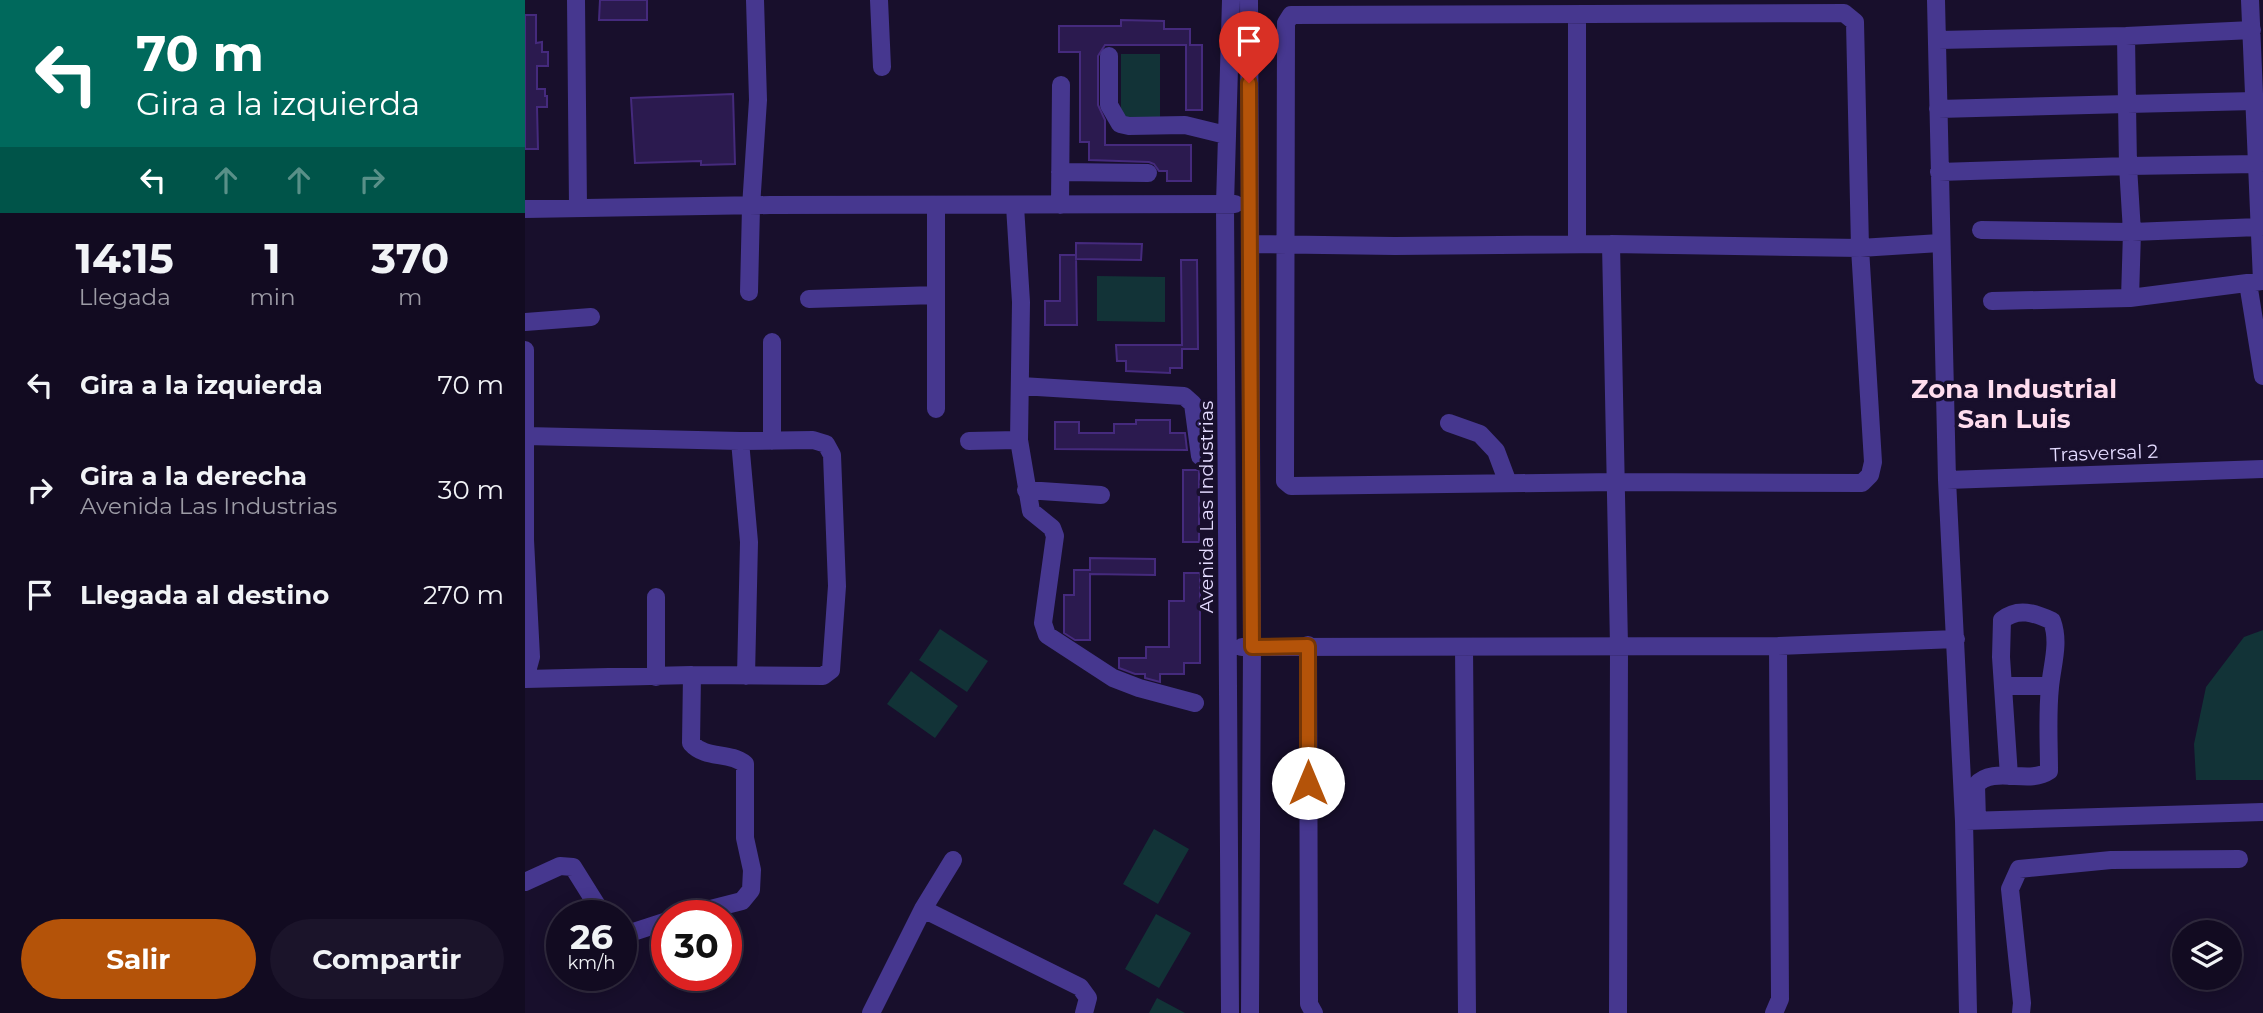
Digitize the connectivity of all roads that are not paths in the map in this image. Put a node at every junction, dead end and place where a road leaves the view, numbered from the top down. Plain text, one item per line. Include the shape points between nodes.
1 (576, 0) edge
2 (755, 0) edge
3 (879, 0) edge
4 (1231, 0) edge
5 (1249, 0) edge
6 (1936, 0) edge
7 (2255, 5) edge
8 (1577, 15) junction
9 (2252, 30) junction
10 (2126, 36) junction
11 (1938, 40) junction
12 (1109, 55) dead end
13 (882, 67) dead end
14 (2258, 71) edge
15 (1061, 85) dead end
16 (2255, 102) junction
17 (2127, 104) junction
18 (1938, 109) junction
19 (1226, 135) junction
20 (2260, 136) edge
21 (2258, 164) junction
22 (2128, 166) junction
23 (1060, 172) junction
24 (1939, 172) junction
25 (1148, 173) dead end
26 (1225, 204) junction
27 (936, 205) junction
28 (1060, 205) junction
29 (1250, 205) junction
30 (1014, 206) junction
31 (578, 207) junction
32 (751, 207) junction
33 (2262, 208) edge
34 (525, 209) edge
35 (2259, 227) junction
36 (1981, 230) dead end
37 (2132, 232) junction
38 (1940, 243) junction
39 (1250, 244) junction
40 (1577, 244) junction
41 (1611, 244) junction
42 (1286, 245) junction
43 (1860, 248) junction
44 (2257, 282) edge
45 (749, 292) dead end
46 (936, 295) junction
47 (2130, 298) junction
48 (809, 299) dead end
49 (1992, 301) dead end
50 (591, 317) dead end
51 (525, 322) edge
52 (772, 342) dead end
53 (525, 349) edge
54 (2263, 376) edge
55 (1021, 386) junction
56 (936, 409) dead end
57 (1449, 424) dead end
58 (526, 436) edge
59 (1019, 440) junction
60 (740, 441) junction
61 (772, 441) junction
62 (969, 441) dead end
63 (1200, 456) dead end
64 (2263, 469) edge
65 (1947, 480) junction
66 (1617, 482) junction
67 (1507, 483) junction
68 (1026, 490) junction
69 (1101, 495) dead end
70 (525, 540) edge
71 (656, 597) dead end
72 (1956, 639) junction
73 (1308, 646) junction
74 (1619, 646) junction
75 (1778, 646) junction
76 (1252, 647) junction
77 (1464, 647) junction
78 (1228, 648) junction
79 (692, 675) junction
80 (746, 676) junction
81 (656, 677) junction
82 (2050, 686) junction
83 (2003, 687) junction
84 (1195, 703) dead end
85 (2009, 776) junction
86 (2263, 812) edge
87 (1970, 821) junction
88 (2239, 859) dead end
89 (953, 860) dead end
90 (525, 882) edge
91 (594, 900) edge
92 (742, 901) edge
93 (923, 909) junction
94 (871, 1013) edge
95 (1084, 1013) edge
96 (1230, 1013) edge
97 (1250, 1013) edge
98 (1314, 1013) edge
99 (1467, 1013) edge
100 (1618, 1013) edge
101 (1774, 1013) edge
102 (1968, 1013) edge
103 (2021, 1013) edge

1 - 31 street
2 - 32 street via 758,100
3 - 13 street
4 - 19 street, Avenida Las Industrias
5 - 29 street
6 - 11 street
7 - 9 street
8 - 40 street
8 - 42 street via 1291,15 1286,23
8 - 43 street via 1844,13 1855,22
9 - 10 street
9 - 14 street
10 - 11 street
10 - 17 street
11 - 18 street
12 - 19 street via 1108,105 1120,124 1185,125
14 - 16 street
15 - 23 street
16 - 17 street
16 - 20 street
17 - 18 street
17 - 22 street
18 - 24 street
19 - 26 street, Avenida Las Industrias
20 - 21 street
21 - 22 street
21 - 33 street
22 - 24 street
22 - 37 street
23 - 25 street
23 - 28 street
24 - 38 street
26 - 28 street
26 - 29 street
26 - 78 street, Avenida Las Industrias
27 - 30 street
27 - 32 street
27 - 46 street
28 - 30 street
29 - 39 street
30 - 55 street
31 - 32 street
31 - 34 street
32 - 45 street
33 - 35 street
35 - 37 street
35 - 44 street
36 - 37 street
37 - 47 street
38 - 43 street
38 - 65 street
39 - 42 street
39 - 76 street
40 - 41 street
40 - 42 street
41 - 43 street
41 - 66 street
42 - 67 street via 1285,481 1291,486
43 - 66 street via 1873,462 1862,483
44 - 47 street
44 - 54 street
46 - 48 street
46 - 56 street
47 - 49 street
50 - 51 street
52 - 61 street
53 - 58 street
55 - 59 street
55 - 63 street via 1184,396 1193,404
57 - 67 street via 1481,434 1496,451
58 - 60 street
58 - 70 street
59 - 62 street
59 - 68 street
60 - 61 street
60 - 80 street via 748,542
61 - 80 street via 813,440 826,444 832,455 837,586 831,670 823,676
64 - 65 street, Trasversal 2
65 - 72 street
66 - 67 street
66 - 74 street
68 - 69 street
68 - 84 street via 1031,511 1055,536 1042,622 1047,635 1113,678
70 - 81 street via 531,657 525,679
71 - 81 street
72 - 75 street
72 - 87 street
73 - 76 street
73 - 77 street
73 - 98 street via 1308,1004
74 - 75 street
74 - 77 street
74 - 100 street
75 - 101 street via 1780,999
76 - 78 street
76 - 97 street
77 - 99 street
78 - 96 street, Avenida Las Industrias
79 - 80 street
79 - 81 street
79 - 92 street via 691,743 698,751 745,764 745,838 752,870 751,890
82 - 83 street
82 - 83 street via 2055,666 2052,621 2019,611 2002,620
82 - 85 street via 2049,771
83 - 85 street
85 - 87 street via 1978,781
86 - 87 street
87 - 102 street
88 - 103 street via 2111,860 2019,869 2010,889
89 - 93 street
90 - 91 street via 560,866 573,867
93 - 94 street
93 - 95 street via 1080,987 1088,998

